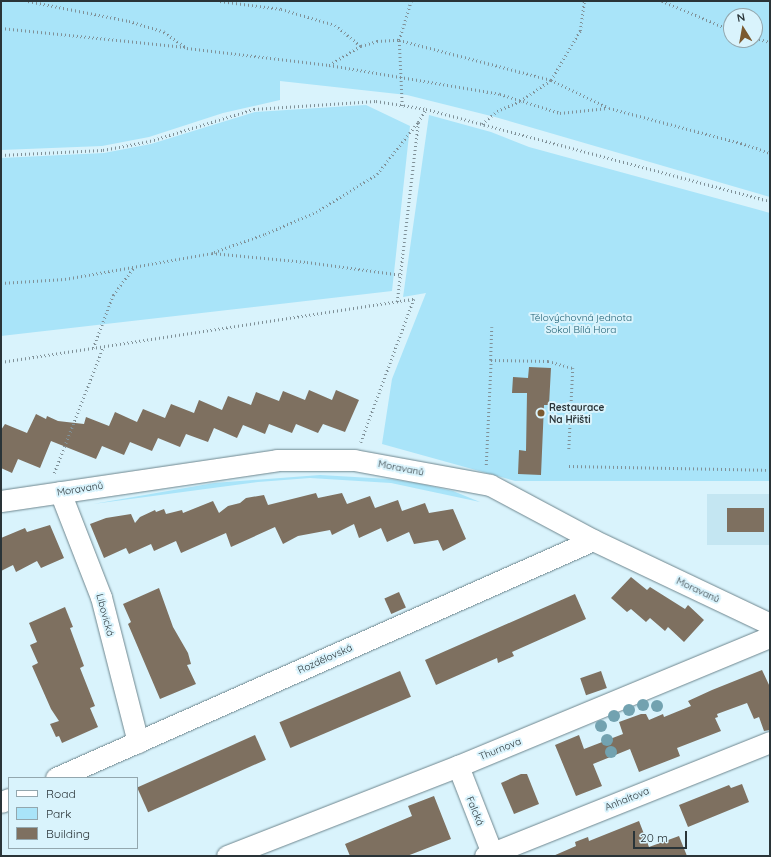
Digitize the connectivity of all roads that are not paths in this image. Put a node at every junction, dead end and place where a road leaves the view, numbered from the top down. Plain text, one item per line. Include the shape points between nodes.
1 (53, 493) junction
2 (1, 502) edge
3 (593, 540) junction
4 (770, 624) edge
5 (770, 637) edge
6 (138, 742) junction
7 (770, 742) edge
8 (458, 766) junction
9 (58, 777) edge
10 (490, 855) edge
11 (227, 856) edge

1 - 2 street, Moravanů
1 - 3 street, Moravanů via 277,460 354,460 490,485
1 - 6 street, Libovická via 101,597
3 - 4 street, Moravanů
3 - 6 street, Rozdělovská
5 - 8 street, Thurnova
6 - 9 street, Rozdělovská
7 - 10 street, Anhaltova
8 - 10 street, Falcká
8 - 11 street, Thurnova

